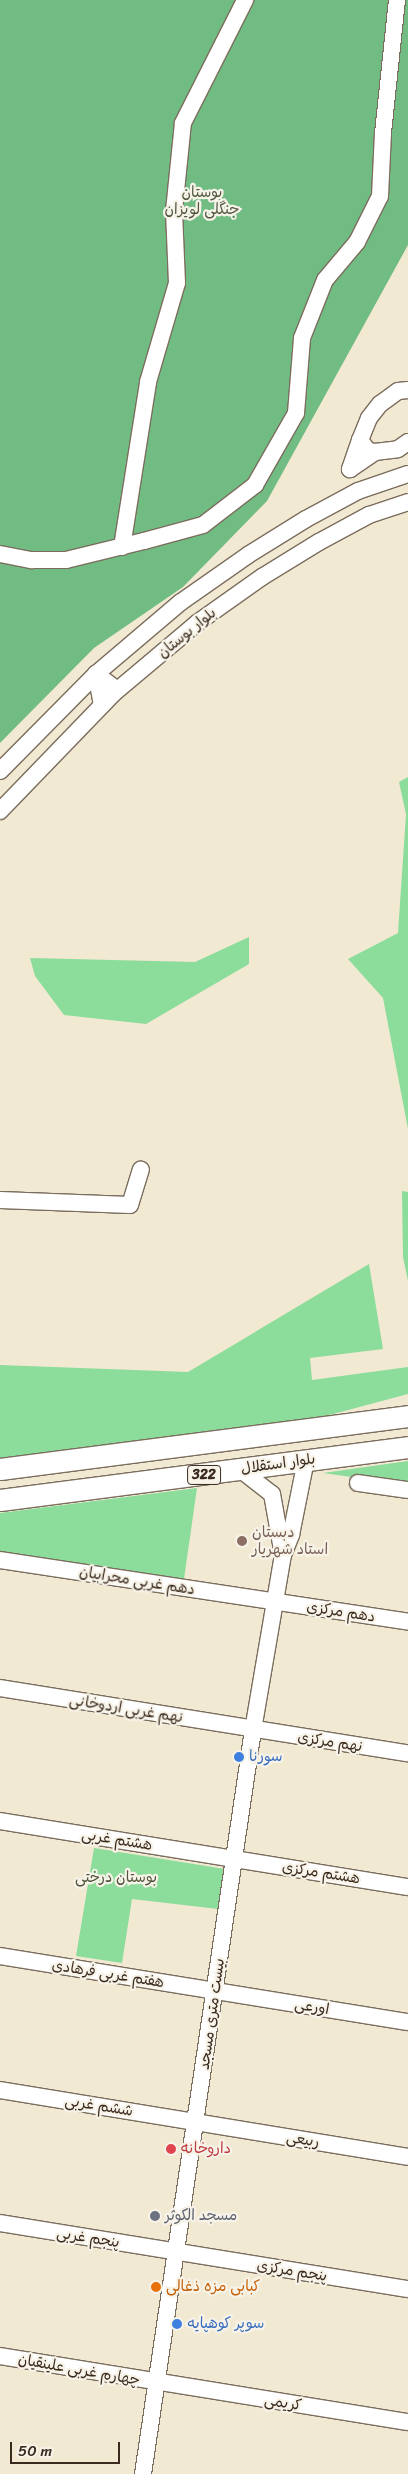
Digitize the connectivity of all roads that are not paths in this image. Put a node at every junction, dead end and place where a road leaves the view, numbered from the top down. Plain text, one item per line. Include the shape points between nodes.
1 (245, 0) edge
2 (397, 0) edge
3 (408, 390) edge
4 (360, 440) junction
5 (408, 442) edge
6 (408, 449) edge
7 (382, 452) junction
8 (350, 469) junction
9 (408, 474) edge
10 (358, 491) junction
11 (408, 502) edge
12 (369, 515) junction
13 (122, 547) junction
14 (0, 554) edge
15 (96, 674) junction
16 (117, 690) junction
17 (102, 705) junction
18 (0, 771) edge
19 (0, 811) edge
20 (141, 1170) dead end
21 (0, 1200) edge
22 (408, 1416) edge
23 (408, 1447) edge
24 (306, 1460) junction
25 (0, 1468) edge
26 (241, 1470) junction
27 (358, 1483) dead end
28 (408, 1490) edge
29 (0, 1500) edge
30 (283, 1555) junction
31 (0, 1560) edge
32 (274, 1602) junction
33 (408, 1622) edge
34 (0, 1688) edge
35 (253, 1730) junction
36 (408, 1754) edge
37 (0, 1821) edge
38 (233, 1859) junction
39 (408, 1887) edge
40 (0, 1956) edge
41 (216, 1992) junction
42 (408, 2022) edge
43 (0, 2090) edge
44 (197, 2123) junction
45 (408, 2157) edge
46 (0, 2223) edge
47 (177, 2252) junction
48 (408, 2289) edge
49 (0, 2356) edge
50 (158, 2383) junction
51 (408, 2422) edge
52 (143, 2474) edge

1 - 13 street via 183,123 174,211 177,283 148,382
2 - 13 street via 380,196 357,242 325,280 302,338 296,413 255,485 203,525
3 - 4 street via 398,391 380,404 369,418
4 - 7 street via 368,451
4 - 8 street
5 - 7 street
6 - 7 street
7 - 8 street
8 - 10 street
9 - 10 street, بلوار بوستان
10 - 12 street
10 - 15 street, بلوار بوستان via 248,555 181,602
11 - 12 street, بلوار بوستان
12 - 16 street, بلوار بوستان via 262,577 198,623
13 - 14 street via 66,560 32,560
15 - 16 street
15 - 17 street
15 - 18 street, بلوار بوستان
16 - 17 street, بلوار بوستان
17 - 19 street, بلوار بوستان
20 - 21 street via 130,1205
22 - 25 main road, بلوار استقلال / 322
23 - 24 main road, بلوار استقلال / 322
24 - 26 main road, بلوار استقلال / 322
24 - 30 street, بیست متری مسجد via 291,1535
26 - 29 main road, بلوار استقلال / 322
26 - 30 street, بیست متری مسجد via 272,1494
27 - 28 street
30 - 32 street, بیست متری مسجد
31 - 32 street, دهم غربی محرابیان
32 - 33 street, دهم مرکزی
32 - 35 street, بیست متری مسجد
34 - 35 street, نهم غربی اردوخانی
35 - 36 street, نهم مرکزی
35 - 38 street, بیست متری مسجد
37 - 38 street, هشتم غربی
38 - 39 street, هشتم مرکزی
38 - 41 street, بیست متری مسجد
40 - 41 street, هفتم غربی فرهادی
41 - 42 street, اورعی
41 - 44 street, بیست متری مسجد
43 - 44 street, ششم غربی
44 - 45 street, ربیعی
44 - 47 street, بیست متری مسجد
46 - 47 street, پنجم غربی
47 - 48 street, پنجم مرکزی
47 - 50 street, بیست متری مسجد
49 - 50 street, چهارم غربی علینقیان
50 - 51 street, کریمی
50 - 52 street, بیست متری مسجد

